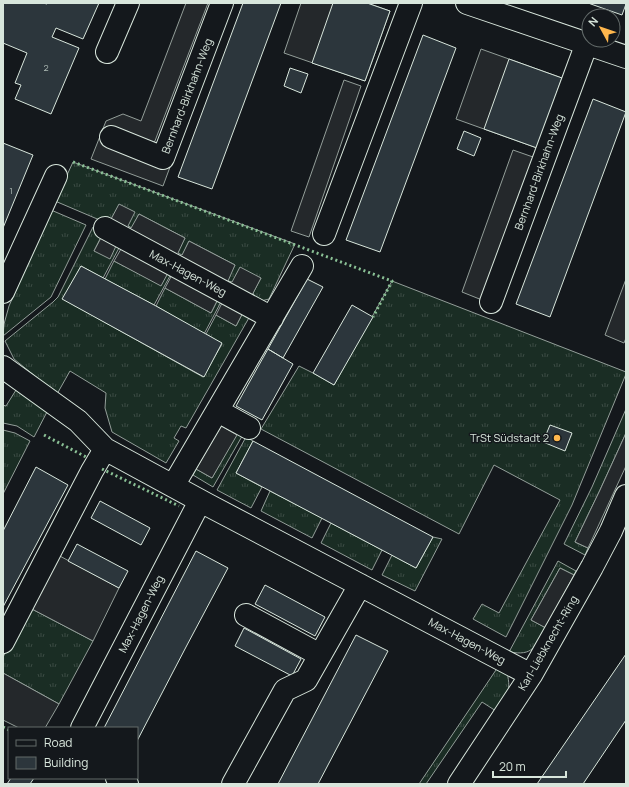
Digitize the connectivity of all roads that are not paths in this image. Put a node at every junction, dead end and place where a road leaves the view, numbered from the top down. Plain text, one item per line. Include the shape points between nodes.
1 (128, 3) edge
2 (222, 3) edge
3 (411, 3) edge
4 (468, 3) edge
5 (581, 41) edge
6 (585, 48) edge
7 (601, 48) edge
8 (107, 52) dead end
9 (626, 57) edge
10 (111, 138) dead end
11 (56, 176) dead end
12 (105, 228) dead end
13 (324, 234) dead end
14 (302, 266) dead end
15 (3, 292) edge
16 (491, 302) dead end
17 (272, 318) junction
18 (3, 367) edge
19 (218, 411) junction
20 (249, 428) dead end
21 (105, 449) junction
22 (173, 486) junction
23 (626, 496) edge
24 (200, 500) junction
25 (360, 585) junction
26 (246, 615) dead end
27 (3, 642) edge
28 (320, 655) junction
29 (531, 675) junction
30 (83, 727) edge
31 (233, 784) edge
32 (459, 784) edge

1 - 8 street
2 - 10 street, Bernhard-Birkhahn-Weg via 163,158
3 - 13 street
4 - 5 street
6 - 16 street, Bernhard-Birkhahn-Weg
7 - 9 street
11 - 15 street
12 - 17 street, Max-Hagen-Weg
14 - 17 street
17 - 19 street
18 - 21 street, Max-Hagen-Weg via 78,421
19 - 20 street
19 - 22 street
21 - 22 street, Max-Hagen-Weg
21 - 27 street
22 - 24 street, Max-Hagen-Weg
23 - 29 street, Karl-Liebknecht-Ring via 592,567
24 - 25 street, Max-Hagen-Weg
24 - 30 street, Max-Hagen-Weg
25 - 28 street
25 - 29 street, Max-Hagen-Weg
26 - 28 street
28 - 31 street via 306,680 285,690
29 - 32 street, Karl-Liebknecht-Ring

